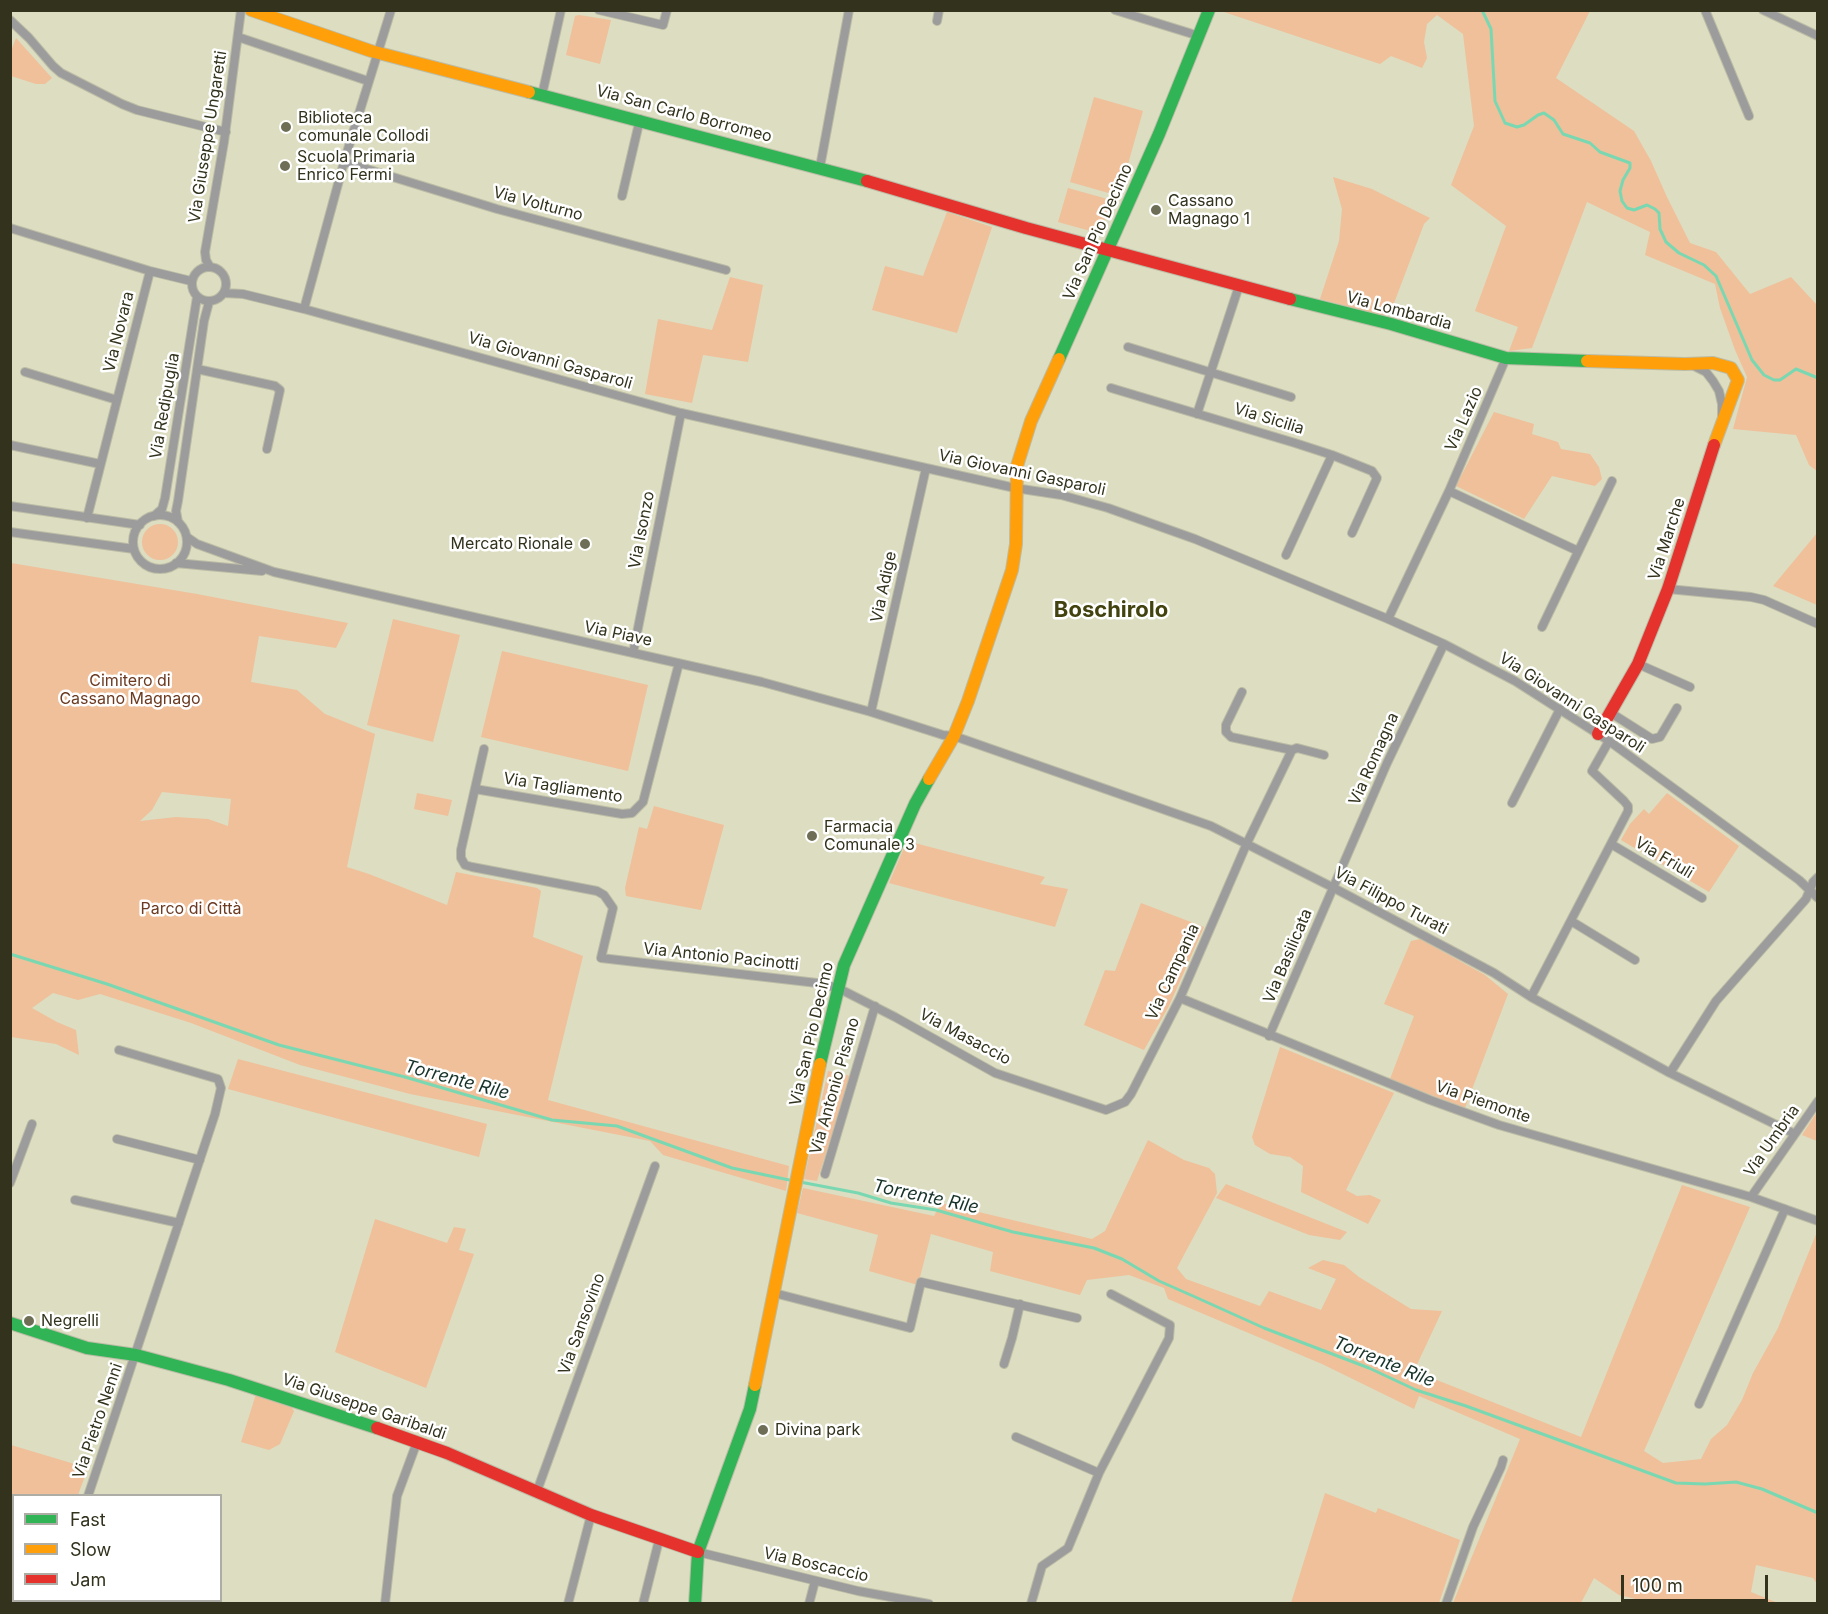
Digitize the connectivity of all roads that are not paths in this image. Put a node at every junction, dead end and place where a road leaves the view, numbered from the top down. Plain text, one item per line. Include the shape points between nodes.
1 (241, 10) edge
2 (251, 10) edge
3 (391, 10) edge
4 (561, 10) edge
5 (599, 10) edge
6 (667, 10) edge
7 (849, 10) edge
8 (939, 10) edge
9 (1115, 10) edge
10 (1209, 10) edge
11 (1705, 10) edge
12 (1763, 10) edge
13 (10, 20) edge
14 (937, 21) dead end
15 (1199, 36) junction
16 (1818, 36) edge
17 (238, 37) junction
18 (377, 53) junction
19 (368, 81) junction
20 (542, 95) junction
21 (1749, 116) dead end
22 (640, 119) junction
23 (226, 132) junction
24 (344, 162) junction
25 (820, 167) junction
26 (622, 196) dead end
27 (10, 228) edge
28 (1109, 250) junction
29 (210, 267) junction
30 (726, 270) dead end
31 (150, 271) junction
32 (191, 281) junction
33 (226, 283) junction
34 (1239, 286) junction
35 (224, 293) junction
36 (243, 294) junction
37 (197, 297) junction
38 (209, 302) junction
39 (304, 309) junction
40 (1128, 347) dead end
41 (1506, 358) junction
42 (1685, 364) junction
43 (197, 369) junction
44 (25, 372) dead end
45 (1210, 372) junction
46 (1111, 388) dead end
47 (1292, 397) dead end
48 (117, 400) junction
49 (681, 413) junction
50 (1197, 414) junction
51 (1722, 421) junction
52 (10, 445) edge
53 (267, 449) dead end
54 (1332, 455) junction
55 (100, 464) junction
56 (926, 468) junction
57 (1612, 481) dead end
58 (1015, 488) junction
59 (1449, 491) junction
60 (10, 506) edge
61 (154, 516) junction
62 (87, 518) junction
63 (178, 522) junction
64 (140, 525) junction
65 (10, 532) edge
66 (1352, 534) dead end
67 (186, 537) junction
68 (134, 549) junction
69 (1578, 551) junction
70 (1286, 555) dead end
71 (176, 563) junction
72 (273, 572) junction
73 (1668, 589) junction
74 (1388, 619) junction
75 (1818, 624) edge
76 (1542, 627) dead end
77 (1444, 644) junction
78 (633, 653) junction
79 (679, 663) junction
80 (1638, 664) junction
81 (1690, 687) dead end
82 (1242, 693) dead end
83 (1677, 708) dead end
84 (1560, 709) junction
85 (871, 712) junction
86 (1611, 713) junction
87 (1598, 734) junction
88 (954, 736) junction
89 (1609, 741) junction
90 (484, 749) dead end
91 (1292, 750) junction
92 (1324, 755) dead end
93 (475, 789) junction
94 (1512, 802) dead end
95 (1247, 843) junction
96 (1611, 844) junction
97 (1818, 877) edge
98 (1334, 888) junction
99 (1810, 890) junction
100 (1702, 897) dead end
101 (1818, 898) edge
102 (1571, 921) junction
103 (1635, 960) dead end
104 (838, 988) junction
105 (1531, 997) junction
106 (1180, 998) junction
107 (874, 1006) junction
108 (1269, 1036) junction
109 (119, 1050) dead end
110 (1670, 1073) junction
111 (1818, 1101) edge
112 (1116, 1108) joint
113 (32, 1124) dead end
114 (1795, 1134) junction
115 (117, 1139) dead end
116 (200, 1160) junction
117 (655, 1166) dead end
118 (825, 1174) dead end
119 (10, 1183) edge
120 (1751, 1197) junction
121 (75, 1200) dead end
122 (1785, 1209) junction
123 (1818, 1221) edge
124 (179, 1223) junction
125 (774, 1293) junction
126 (1111, 1294) dead end
127 (1020, 1304) junction
128 (1077, 1318) dead end
129 (10, 1323) edge
130 (136, 1355) junction
131 (1004, 1364) dead end
132 (1699, 1404) dead end
133 (1017, 1437) dead end
134 (417, 1442) junction
135 (1503, 1460) dead end
136 (1099, 1473) junction
137 (537, 1491) junction
138 (89, 1494) edge
139 (591, 1515) junction
140 (659, 1540) junction
141 (698, 1552) junction
142 (815, 1581) junction
143 (385, 1604) edge
144 (568, 1604) edge
145 (643, 1604) edge
146 (695, 1604) edge
147 (809, 1604) edge
148 (929, 1604) edge
149 (1031, 1604) edge
150 (1446, 1604) edge

1 - 17 street, Via Giuseppe Ungaretti
2 - 18 street, Via San Carlo Borromeo
3 - 18 street
4 - 20 street
5 - 6 street via 663,25
7 - 25 street
8 - 14 street
9 - 15 street
10 - 15 street, Via San Pio Decimo
11 - 21 street
12 - 16 street
13 - 23 street via 62,73 137,110
15 - 28 street, Via San Pio Decimo
17 - 19 street
17 - 23 street, Via Giuseppe Ungaretti
18 - 19 street
18 - 20 street, Via San Carlo Borromeo
19 - 24 street
20 - 22 street, Via San Carlo Borromeo
22 - 25 street, Via San Carlo Borromeo
22 - 26 street
23 - 29 street, Via Giuseppe Ungaretti via 205,252
24 - 30 street, Via Volturno via 497,209
24 - 39 street
25 - 28 street, Via San Carlo Borromeo
27 - 31 street
28 - 34 street, Via Lombardia
28 - 58 street, Via San Pio Decimo via 1031,421 1017,466
29 - 32 street via 199,270
29 - 33 street via 222,273
31 - 32 street
31 - 48 street, Via Novara
32 - 37 street
33 - 35 street
33 - 36 street, Via Giovanni Gasparoli
34 - 41 street, Via Lombardia
34 - 45 street
35 - 36 street, Via Giovanni Gasparoli
35 - 38 street
36 - 39 street, Via Giovanni Gasparoli
37 - 38 street
37 - 61 street, Via Redipuglia via 165,498 162,509
38 - 43 street, Via Redipuglia
39 - 49 street, Via Giovanni Gasparoli
40 - 45 street, Via Sicilia
41 - 42 street, Via Lombardia
41 - 59 street, Via Lazio
42 - 51 street, Via Marche via 1706,372 1713,381 1722,404
42 - 51 street, Via Marche via 1713,363 1731,368 1736,374 1736,388
43 - 53 street, Via Redipuglia via 280,390
43 - 63 street, Via Redipuglia via 176,511
44 - 48 street, Via Novara
45 - 47 street, Via Sicilia
45 - 50 street
46 - 50 street, Via Sicilia
48 - 55 street, Via Novara
49 - 56 street, Via Giovanni Gasparoli
49 - 78 street, Via Isonzo
50 - 54 street, Via Sicilia
51 - 73 street, Via Marche
52 - 55 street
54 - 66 street, Via Sicilia via 1372,471 1377,478
54 - 70 street
55 - 62 street, Via Novara
56 - 58 street, Via Giovanni Gasparoli
56 - 85 street, Via Adige
57 - 69 street
58 - 74 street, Via Giovanni Gasparoli via 1061,495 1117,511
58 - 88 street, Via San Pio Decimo via 1016,544 1012,570
59 - 69 street
59 - 74 street, Via Lazio
60 - 62 street
61 - 63 street
61 - 64 street
62 - 64 street
63 - 67 street
64 - 68 street via 134,536
65 - 68 street
67 - 71 street via 184,553
67 - 72 street, Via Piave
68 - 71 street via 141,561 154,568
69 - 76 street
71 - 72 street, Via Piave
72 - 78 street, Via Piave
73 - 75 street via 1764,600
73 - 80 street, Via Marche
74 - 77 street, Via Giovanni Gasparoli
77 - 84 street, Via Giovanni Gasparoli
77 - 98 street, Via Romagna via 1387,763
78 - 79 street, Via Piave
79 - 85 street, Via Piave
79 - 93 street, Via Tagliamento via 643,802 632,813
80 - 81 street
80 - 86 street, Via Marche
82 - 91 street via 1226,725 1231,738
83 - 86 street via 1660,737 1652,739
84 - 87 street, Via Giovanni Gasparoli
84 - 94 street
85 - 88 street, Via Piave
86 - 87 street, Via Marche
87 - 89 street, Via Giovanni Gasparoli
88 - 95 street, Via Filippo Turati via 1211,826
88 - 104 street, Via San Pio Decimo via 915,804 844,965
89 - 96 street, Via Friuli via 1592,771 1628,806
89 - 99 street, Via Giovanni Gasparoli
90 - 93 street
91 - 92 street
91 - 95 street, Via Campania
93 - 104 street, Via Antonio Pacinotti via 461,850 465,865 604,894 613,908 601,958
95 - 98 street, Via Filippo Turati
95 - 106 street, Via Campania
96 - 100 street, Via Friuli
96 - 102 street, Via Friuli
97 - 99 street
98 - 105 street, Via Filippo Turati via 1494,973
98 - 108 street, Via Basilicata
99 - 101 street, Via Giovanni Gasparoli
99 - 110 street via 1716,1001
102 - 103 street
102 - 105 street, Via Friuli
104 - 107 street, Via Masaccio
104 - 125 street, Via San Pio Decimo
105 - 110 street, Via Filippo Turati
106 - 108 street, Via Piemonte
106 - 112 street, Via Campania via 1131,1094
107 - 112 street, Via Masaccio via 995,1073 1096,1108
107 - 118 street, Via Antonio Pisano
108 - 120 street, Via Piemonte via 1499,1125
109 - 116 street, Via Pietro Nenni via 218,1080 221,1088
110 - 114 street, Via Filippo Turati
111 - 114 street, Via Umbria
113 - 119 street
114 - 120 street, Via Umbria
115 - 116 street
116 - 124 street, Via Pietro Nenni
117 - 137 street, Via Sansovino
120 - 122 street, Via Piemonte
121 - 124 street
122 - 123 street, Via Piemonte
122 - 132 street
124 - 130 street, Via Pietro Nenni
125 - 127 street via 910,1328 921,1282
125 - 141 street, Via San Pio Decimo via 746,1419
126 - 136 street via 1170,1325 1170,1330
127 - 128 street
127 - 131 street
129 - 130 street, Via Giuseppe Garibaldi via 87,1348
130 - 134 street, Via Giuseppe Garibaldi via 268,1392
130 - 138 street, Via Pietro Nenni
133 - 136 street
134 - 137 street, Via Giuseppe Garibaldi
134 - 143 street via 397,1496
135 - 150 street via 1473,1527
136 - 149 street via 1068,1548 1042,1566
137 - 139 street, Via Giuseppe Garibaldi
139 - 140 street, Via Giuseppe Garibaldi
139 - 144 street
140 - 141 street, Via Giuseppe Garibaldi
140 - 145 street
141 - 142 street, Via Boscaccio
141 - 146 street, Via San Pio Decimo
142 - 147 street
142 - 148 street, Via Boscaccio

